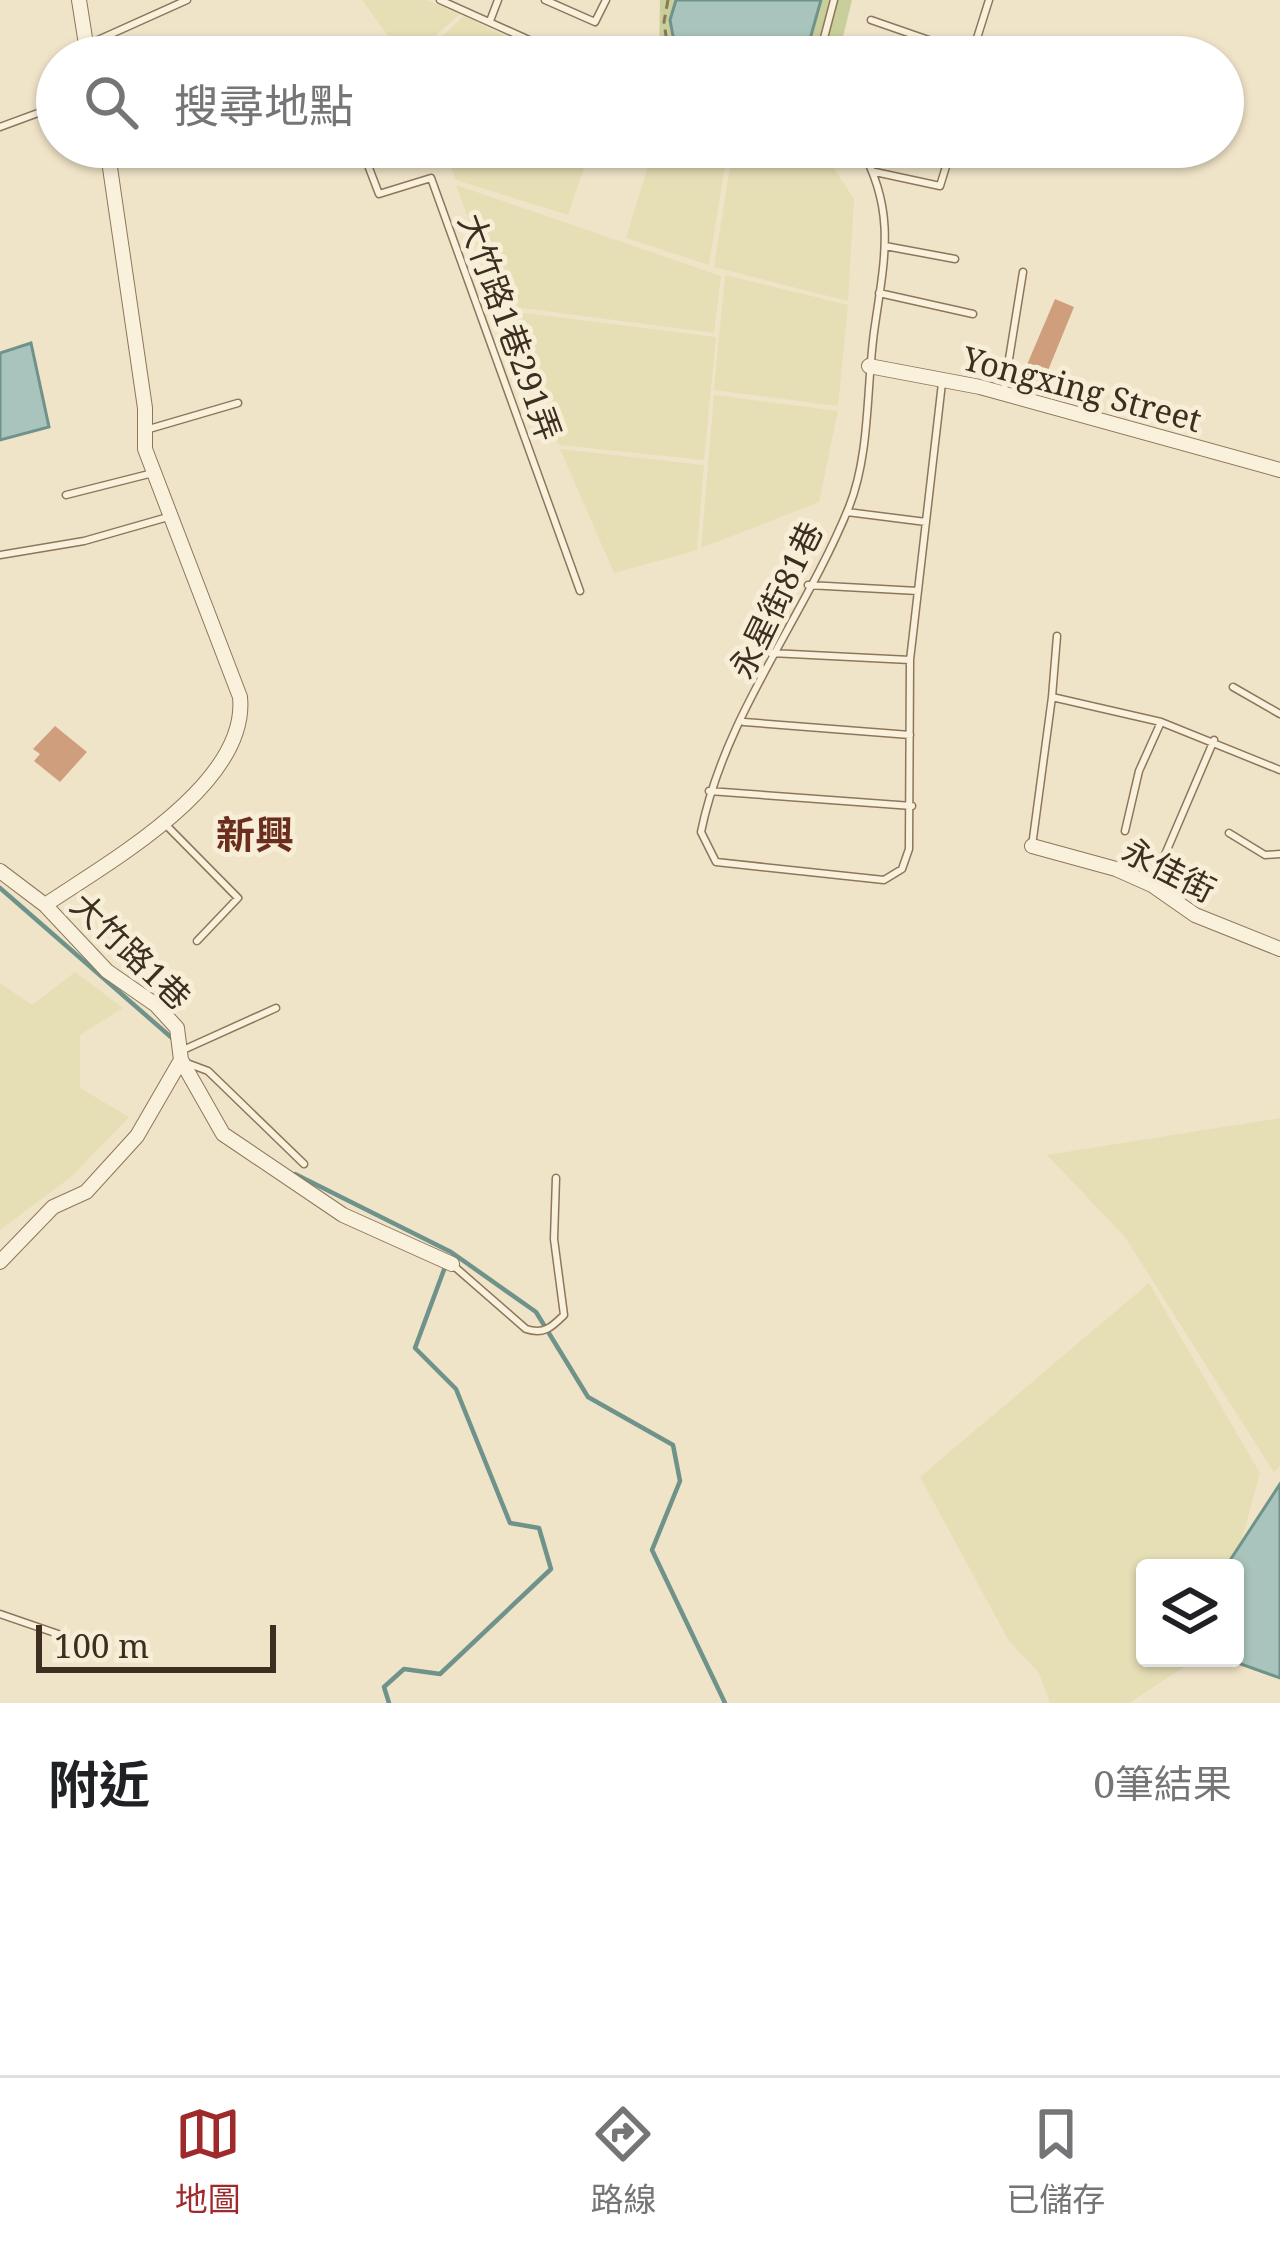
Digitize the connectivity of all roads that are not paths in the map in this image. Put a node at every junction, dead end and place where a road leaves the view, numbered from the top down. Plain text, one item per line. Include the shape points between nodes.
1 (79, 0) edge
2 (188, 0) edge
3 (440, 0) edge
4 (498, 0) edge
5 (545, 0) edge
6 (606, 0) edge
7 (834, 0) edge
8 (989, 0) edge
9 (871, 20) dead end
10 (490, 21) junction
11 (85, 36) edge
12 (117, 36) edge
13 (522, 36) edge
14 (825, 36) edge
15 (916, 36) edge
16 (978, 36) edge
17 (36, 114) edge
18 (0, 128) edge
19 (110, 168) edge
20 (369, 168) edge
21 (872, 168) edge
22 (946, 168) edge
23 (874, 172) junction
24 (885, 246) junction
25 (955, 259) dead end
26 (1023, 272) dead end
27 (879, 293) junction
28 (973, 314) dead end
29 (869, 366) junction
30 (943, 380) junction
31 (1004, 393) junction
32 (238, 403) dead end
33 (145, 430) junction
34 (1280, 470) edge
35 (153, 473) junction
36 (66, 495) dead end
37 (847, 512) junction
38 (168, 517) junction
39 (926, 522) junction
40 (0, 555) edge
41 (808, 585) junction
42 (580, 591) dead end
43 (918, 591) junction
44 (1057, 636) dead end
45 (771, 653) junction
46 (910, 660) junction
47 (1233, 687) dead end
48 (1052, 697) junction
49 (1280, 714) edge
50 (744, 722) junction
51 (1161, 722) junction
52 (910, 735) junction
53 (1214, 740) junction
54 (1280, 770) edge
55 (709, 791) junction
56 (912, 806) junction
57 (162, 821) junction
58 (1125, 831) dead end
59 (1228, 833) dead end
60 (1032, 846) joint
61 (1280, 854) edge
62 (0, 871) edge
63 (1152, 885) junction
64 (45, 905) junction
65 (196, 941) dead end
66 (1280, 949) edge
67 (276, 1008) dead end
68 (182, 1052) junction
69 (304, 1164) dead end
70 (556, 1178) dead end
71 (448, 1260) joint
72 (0, 1262) edge
73 (0, 1614) edge
74 (61, 1635) dead end

1 - 11 street
2 - 12 lane
3 - 10 lane
4 - 10 lane
5 - 6 lane via 595,22
7 - 14 lane
8 - 16 lane
9 - 15 lane
10 - 13 lane
17 - 18 lane
19 - 33 street
20 - 42 lane, 大竹路1巷291弄 via 379,194 431,178
21 - 23 lane, 永星街81巷
22 - 23 lane via 940,186
23 - 24 lane, 永星街81巷 via 885,199
24 - 25 lane
24 - 27 lane, 永星街81巷
26 - 31 lane
27 - 28 lane
27 - 29 lane, 永星街81巷
29 - 30 street, Yongxing Street
29 - 37 lane, 永星街81巷
30 - 31 street, Yongxing Street
30 - 39 lane
31 - 34 street, Yongxing Street
32 - 33 lane
33 - 35 street
35 - 36 lane
35 - 38 street
37 - 39 lane
37 - 41 lane, 永星街81巷
38 - 40 lane
38 - 57 street via 242,720 218,765
39 - 43 lane
41 - 43 lane
41 - 45 lane, 永星街81巷
43 - 46 lane
44 - 48 lane
45 - 46 lane
45 - 50 lane, 永星街81巷
46 - 52 lane
47 - 49 lane
48 - 51 lane
48 - 60 lane
50 - 52 lane
50 - 55 lane, 永星街81巷 via 726,744
51 - 53 lane
51 - 58 lane
52 - 56 lane
53 - 54 lane
53 - 63 lane
55 - 56 lane
55 - 56 lane, 永星街81巷 via 700,832 716,862 884,880 902,869
57 - 64 street
57 - 65 lane via 238,898
59 - 61 lane via 1265,855
60 - 63 street, 永佳街
62 - 64 street, 大竹路1巷
63 - 66 street, 永佳街 via 1195,915
64 - 68 street, 大竹路1巷 via 107,970 156,1005 177,1028
67 - 68 lane
68 - 69 lane
68 - 71 street, 大竹路1巷 via 228,1137 343,1215
68 - 72 street via 136,1136 86,1192 53,1207
70 - 71 lane via 564,1315 551,1328 526,1329
73 - 74 lane

